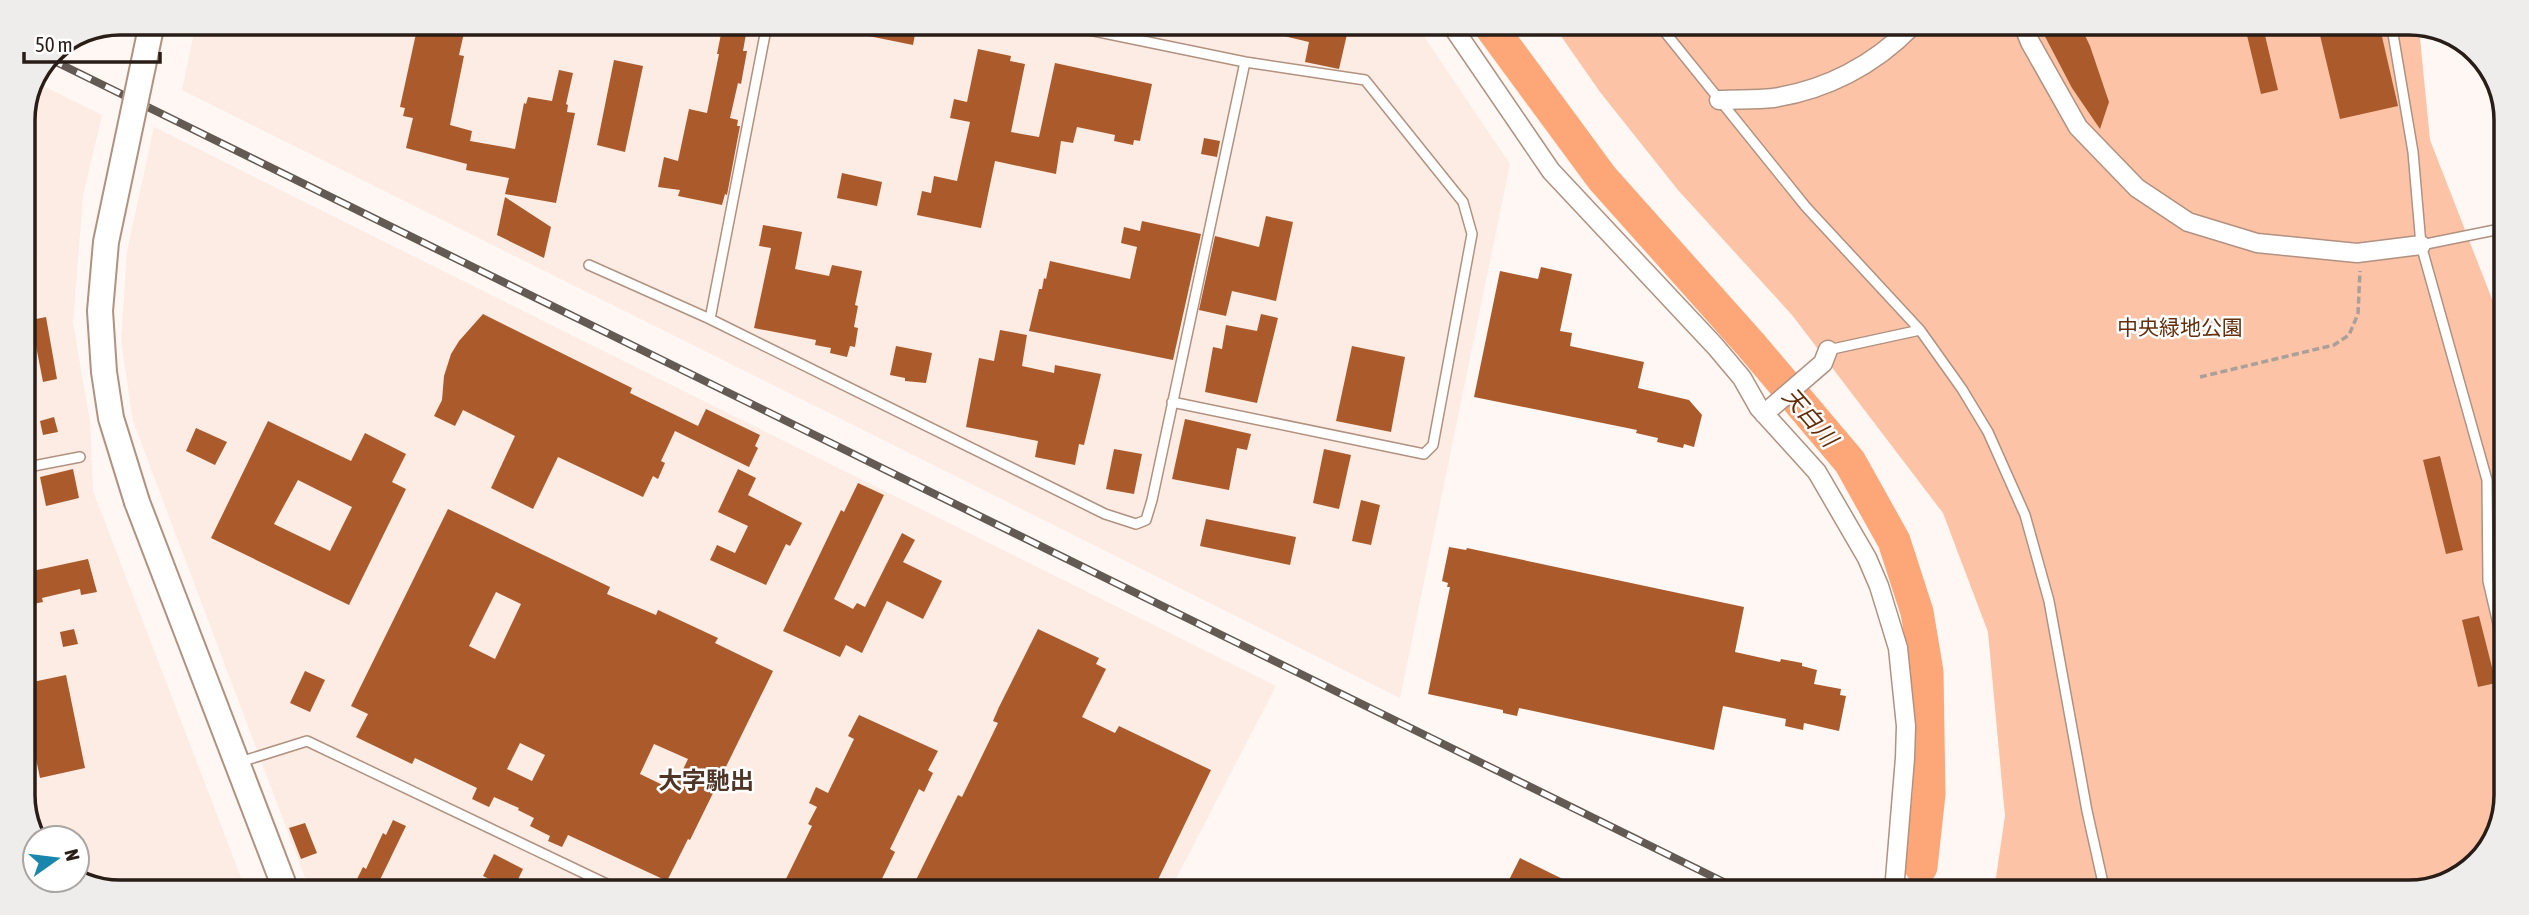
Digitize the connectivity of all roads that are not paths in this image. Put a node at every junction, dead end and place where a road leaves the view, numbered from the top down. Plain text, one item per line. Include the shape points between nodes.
1 (149, 35) edge
2 (765, 35) edge
3 (1114, 35) edge
4 (1458, 35) edge
5 (1667, 35) edge
6 (1902, 35) edge
7 (2028, 35) edge
8 (2393, 35) edge
9 (1245, 62) junction
10 (1719, 100) junction
11 (2494, 230) edge
12 (2421, 245) junction
13 (589, 265) dead end
14 (710, 319) junction
15 (1920, 330) junction
16 (1826, 356) joint
17 (1172, 402) junction
18 (1768, 411) junction
19 (80, 457) dead end
20 (35, 466) edge
21 (2494, 607) edge
22 (237, 763) junction
23 (282, 880) edge
24 (598, 880) edge
25 (1895, 880) edge
26 (2102, 880) edge

1 - 22 street, bridge via 106,242 100,312 104,372 111,418 137,502
2 - 14 lane
3 - 9 lane
4 - 18 street via 1551,171 1715,346
5 - 10 lane
6 - 10 street via 1865,66 1818,87 1773,98
7 - 12 street via 2078,127 2137,188 2188,222 2257,243 2357,253
8 - 12 lane via 2413,152
9 - 17 lane
9 - 17 lane via 1365,80 1463,202 1472,234 1433,445 1424,454
10 - 15 lane via 1806,208
11 - 12 lane
12 - 21 lane via 2487,480 2488,581
13 - 14 lane
14 - 17 lane via 1105,514 1136,524 1146,520
15 - 16 lane
15 - 26 lane via 1988,432 2025,514 2049,601
16 - 18 street
18 - 25 street via 1818,472 1848,523 1879,586 1895,638 1906,726
19 - 20 lane
22 - 23 street
22 - 24 lane via 307,741

